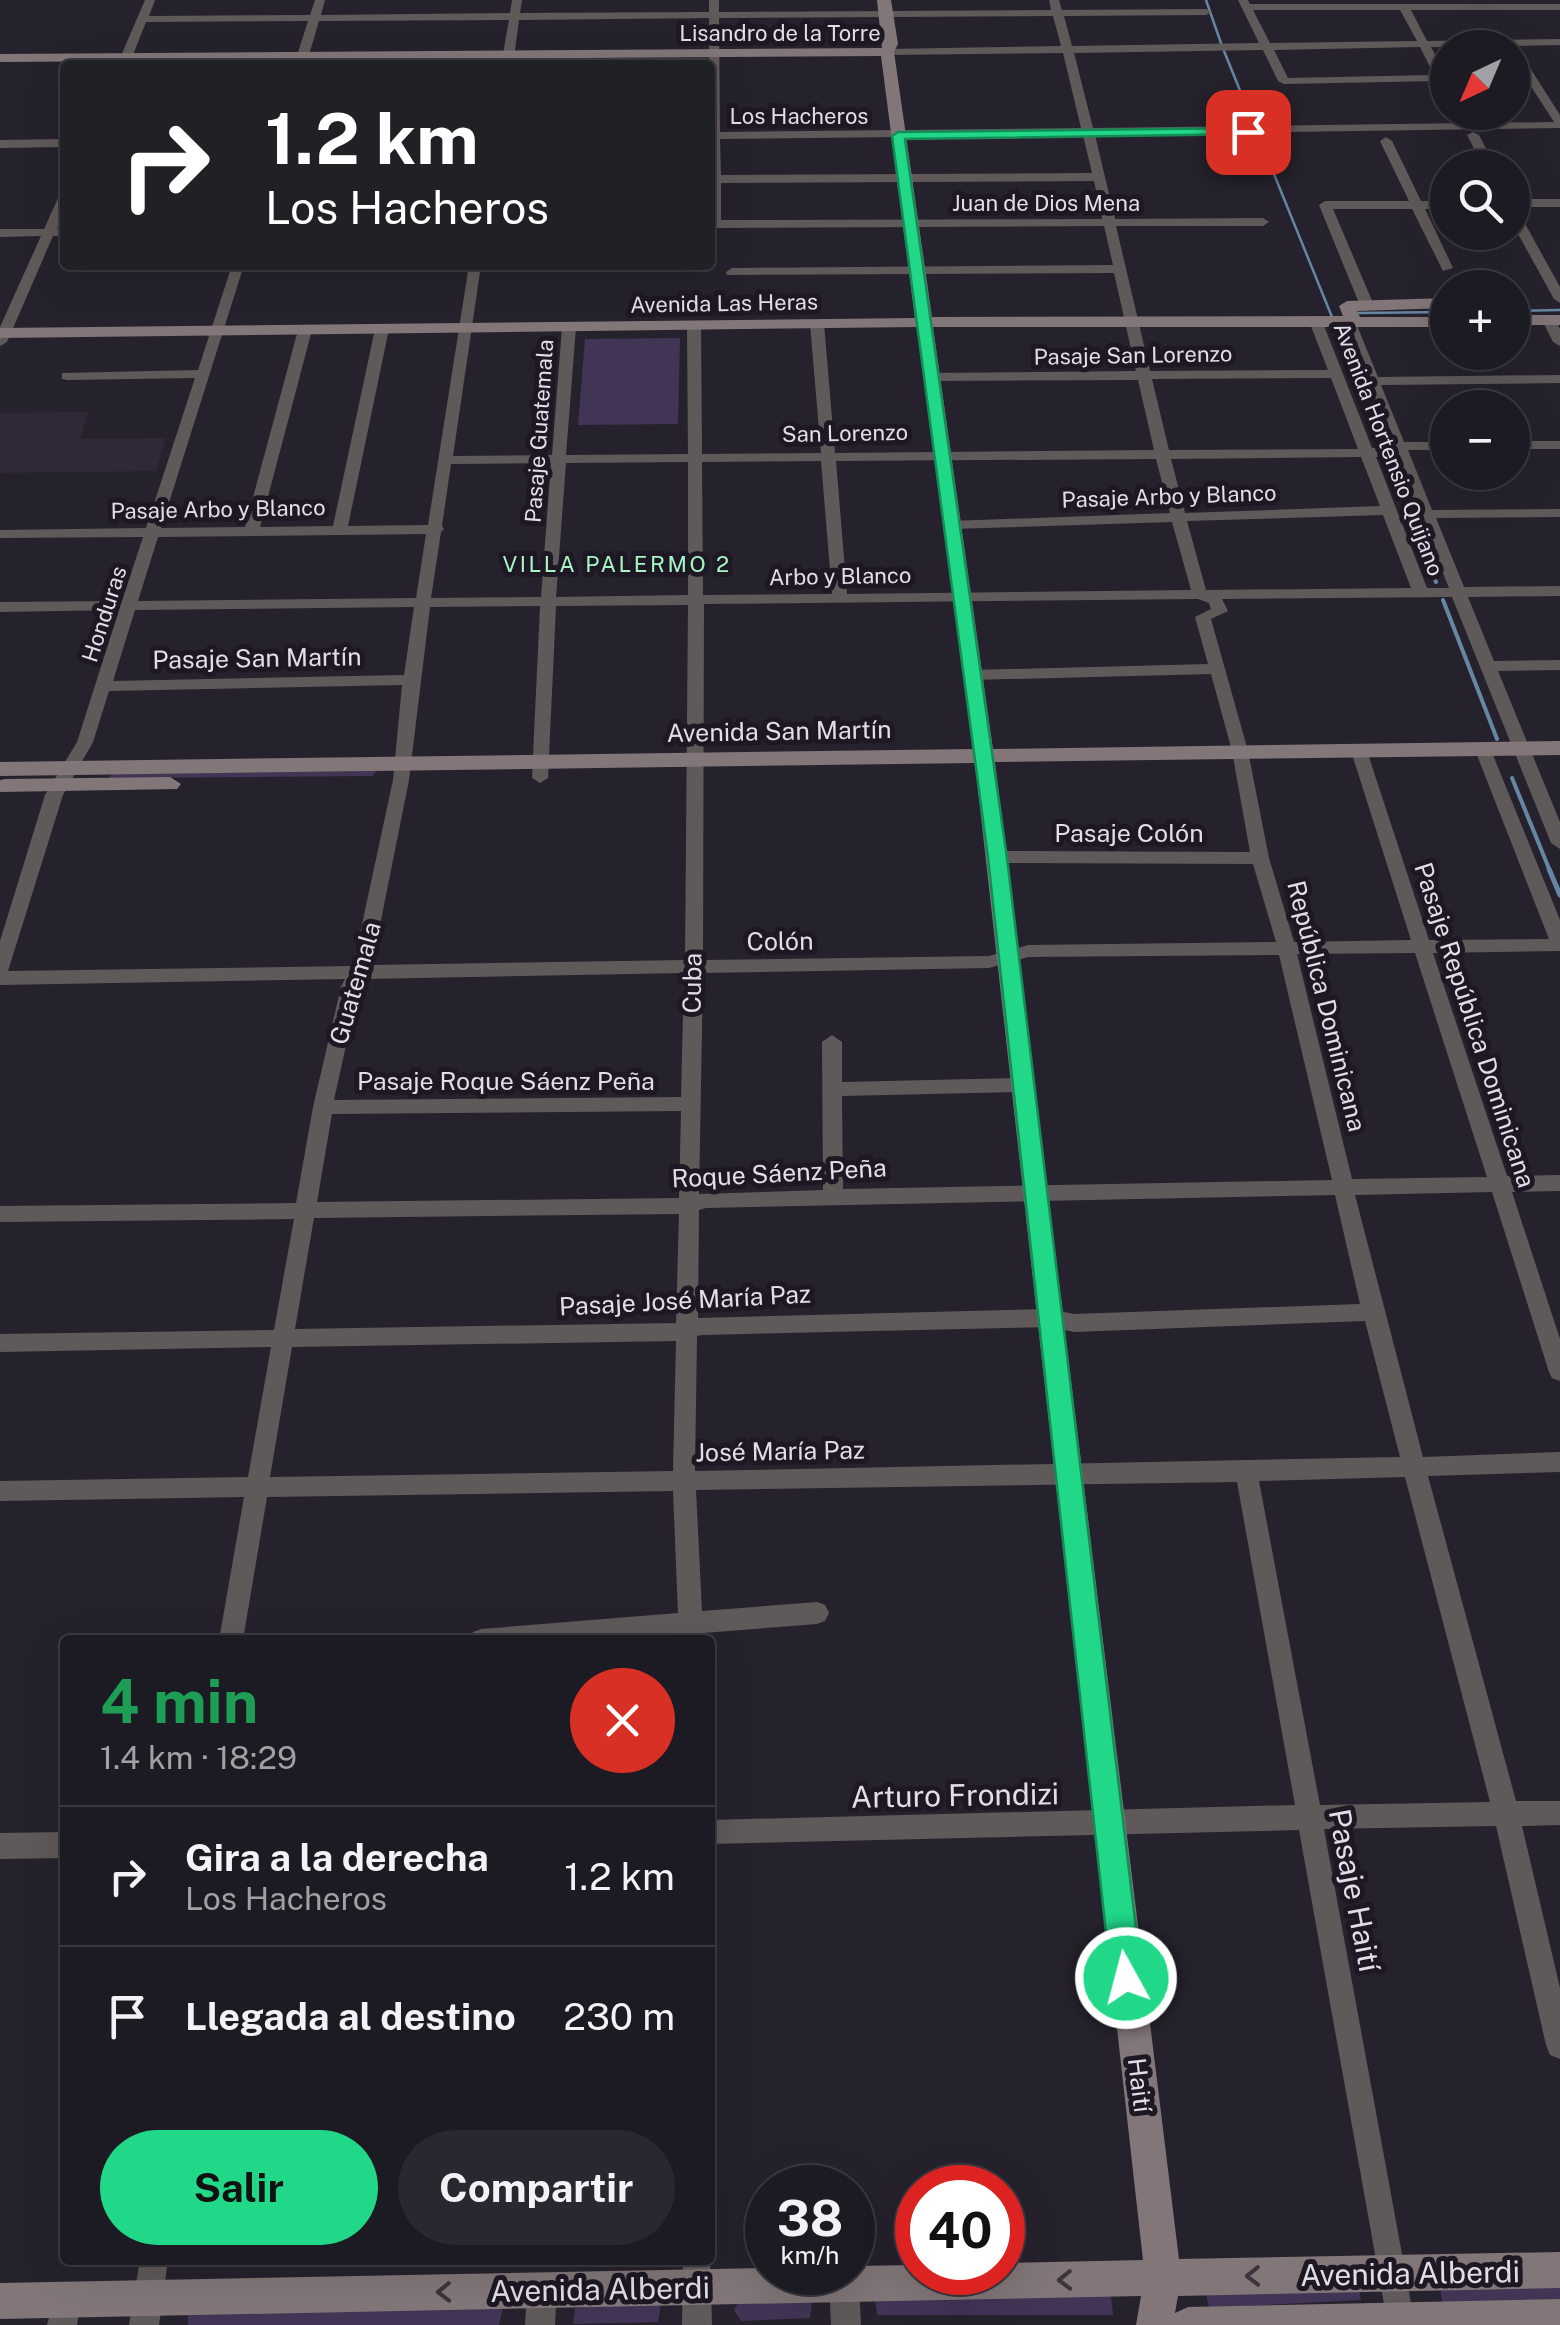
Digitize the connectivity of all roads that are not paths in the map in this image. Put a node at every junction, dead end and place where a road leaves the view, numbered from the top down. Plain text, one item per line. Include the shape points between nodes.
1 (150, 0) edge
2 (320, 0) edge
3 (517, 0) edge
4 (714, 0) edge
5 (1244, 4) edge
6 (1542, 4) edge
7 (1395, 5) edge
8 (1056, 6) edge
9 (885, 7) edge
10 (1560, 7) edge
11 (1206, 12) dead end
12 (714, 16) junction
13 (514, 17) junction
14 (144, 19) junction
15 (314, 19) junction
16 (1421, 42) junction
17 (1430, 42) edge
18 (1560, 42) edge
19 (1530, 44) edge
20 (1265, 47) junction
21 (1067, 50) junction
22 (715, 52) junction
23 (887, 52) junction
24 (0, 58) edge
25 (1430, 58) edge
26 (83, 60) edge
27 (125, 60) edge
28 (301, 60) edge
29 (409, 60) edge
30 (508, 60) edge
31 (714, 60) edge
32 (1530, 76) edge
33 (1430, 84) edge
34 (1559, 122) edge
35 (1088, 133) junction
36 (1473, 135) dead end
37 (715, 136) edge
38 (898, 136) junction
39 (1386, 142) dead end
40 (60, 143) edge
41 (0, 144) edge
42 (1481, 150) edge
43 (715, 178) edge
44 (904, 178) junction
45 (1099, 178) junction
46 (1560, 203) edge
47 (1418, 206) junction
48 (1430, 206) edge
49 (1530, 206) edge
50 (60, 207) edge
51 (1263, 222) dead end
52 (715, 224) edge
53 (910, 224) junction
54 (1112, 224) junction
55 (48, 232) junction
56 (60, 232) edge
57 (0, 233) edge
58 (1530, 242) edge
59 (916, 268) junction
60 (1448, 268) dead end
61 (1122, 269) junction
62 (236, 270) edge
63 (474, 270) edge
64 (732, 272) dead end
65 (1560, 301) edge
66 (1530, 302) edge
67 (1366, 303) junction
68 (1430, 303) edge
69 (1134, 320) junction
70 (1554, 320) edge
71 (1316, 321) junction
72 (1430, 322) edge
73 (924, 323) junction
74 (1354, 323) junction
75 (817, 324) junction
76 (694, 326) junction
77 (569, 327) junction
78 (465, 328) junction
79 (382, 329) junction
80 (304, 330) junction
81 (218, 331) junction
82 (1, 336) edge
83 (1560, 342) edge
84 (203, 374) junction
85 (1146, 374) junction
86 (1334, 374) junction
87 (67, 376) dead end
88 (932, 378) junction
89 (1560, 379) edge
90 (1372, 381) junction
91 (1560, 444) edge
92 (1530, 445) edge
93 (1430, 447) edge
94 (1394, 449) junction
95 (1164, 451) junction
96 (1369, 453) junction
97 (942, 454) junction
98 (828, 457) junction
99 (694, 458) junction
100 (559, 459) junction
101 (448, 460) junction
102 (1388, 510) junction
103 (1560, 513) edge
104 (1426, 514) junction
105 (1178, 520) junction
106 (951, 525) junction
107 (437, 529) junction
108 (252, 530) junction
109 (340, 530) junction
110 (152, 532) junction
111 (0, 534) edge
112 (1560, 591) edge
113 (1456, 592) junction
114 (1421, 593) junction
115 (1200, 595) junction
116 (962, 598) junction
117 (840, 599) junction
118 (695, 600) junction
119 (548, 602) junction
120 (426, 603) junction
121 (130, 606) junction
122 (0, 608) edge
123 (1560, 665) edge
124 (1488, 666) junction
125 (1216, 669) junction
126 (972, 675) junction
127 (411, 680) junction
128 (104, 686) junction
129 (1560, 748) edge
130 (1523, 756) junction
131 (1485, 758) junction
132 (1240, 759) junction
133 (1362, 759) junction
134 (982, 763) junction
135 (1560, 764) edge
136 (72, 768) junction
137 (0, 769) edge
138 (696, 769) junction
139 (540, 771) junction
140 (400, 772) junction
141 (0, 786) edge
142 (58, 786) junction
143 (1560, 843) edge
144 (998, 858) junction
145 (1260, 858) junction
146 (1560, 944) edge
147 (1424, 948) junction
148 (1286, 949) junction
149 (1006, 956) junction
150 (692, 968) junction
151 (0, 970) edge
152 (360, 972) junction
153 (0, 978) edge
154 (832, 1042) dead end
155 (1023, 1085) junction
156 (834, 1088) junction
157 (690, 1104) junction
158 (323, 1107) junction
159 (1502, 1183) junction
160 (1560, 1183) edge
161 (1344, 1186) junction
162 (1036, 1194) junction
163 (833, 1195) junction
164 (689, 1206) junction
165 (305, 1210) junction
166 (0, 1214) edge
167 (1373, 1312) junction
168 (1050, 1318) junction
169 (685, 1332) junction
170 (282, 1339) junction
171 (0, 1343) edge
172 (1560, 1372) edge
173 (1560, 1462) edge
174 (1416, 1464) junction
175 (1246, 1472) junction
176 (1069, 1474) junction
177 (684, 1479) junction
178 (255, 1490) junction
179 (0, 1491) edge
180 (817, 1613) dead end
181 (691, 1631) edge
182 (232, 1635) edge
183 (598, 1635) edge
184 (1560, 1812) edge
185 (1506, 1813) junction
186 (1307, 1814) junction
187 (1108, 1824) junction
188 (715, 1832) edge
189 (60, 1845) edge
190 (0, 1846) edge
191 (1560, 2045) edge
192 (153, 2265) edge
193 (1560, 2270) edge
194 (697, 2274) edge
195 (1395, 2274) junction
196 (745, 2277) edge
197 (1162, 2278) junction
198 (875, 2283) edge
199 (845, 2295) edge
200 (0, 2301) edge
201 (541, 2308) edge
202 (64, 2312) edge
203 (146, 2312) edge
204 (1560, 2317) edge
205 (1402, 2320) junction
206 (697, 2325) edge
207 (846, 2325) edge
208 (1154, 2325) edge
209 (1188, 2325) edge

1 - 14 street
2 - 15 street
3 - 13 street
4 - 12 street
5 - 7 street
5 - 20 street
6 - 7 street
6 - 10 street
7 - 16 street
8 - 9 street
8 - 11 street
8 - 21 street, República Dominicana
9 - 12 street
9 - 23 main road, Haití
12 - 13 street
12 - 22 street
13 - 15 street
13 - 30 street
14 - 15 street
14 - 27 street
15 - 28 street
16 - 17 street, Lisandro de la Torre
16 - 20 street, Lisandro de la Torre
16 - 25 street
18 - 19 street, Lisandro de la Torre
20 - 21 street, Lisandro de la Torre
20 - 33 street via 1284,82
21 - 23 street, Lisandro de la Torre
21 - 35 street, República Dominicana
22 - 23 main road, Lisandro de la Torre
22 - 30 main road, Lisandro de la Torre
22 - 31 street
23 - 38 main road, Haití
24 - 26 main road, Lisandro de la Torre
29 - 30 main road, Lisandro de la Torre
32 - 34 street
34 - 35 street, Los Hacheros
35 - 38 street, Los Hacheros
35 - 45 street, República Dominicana
36 - 42 street
37 - 38 street, Los Hacheros
38 - 44 main road, Haití
39 - 47 street
40 - 41 street
43 - 44 street
44 - 45 street
44 - 53 main road, Haití
45 - 54 street, República Dominicana
46 - 49 street
47 - 48 street
47 - 60 street
47 - 67 street via 1326,206
50 - 55 street
51 - 54 street, Juan de Dios Mena
52 - 53 street, Juan de Dios Mena
53 - 54 street, Juan de Dios Mena
53 - 59 main road, Haití
54 - 61 street, República Dominicana
55 - 56 street
55 - 57 street
55 - 82 street
58 - 65 street
59 - 61 street
59 - 64 street
59 - 73 main road, Haití
61 - 69 street, República Dominicana
62 - 81 street, Honduras
63 - 78 street, Guatemala
65 - 66 main road
67 - 68 main road
67 - 74 main road via 1347,306
69 - 71 main road, Avenida Las Heras
69 - 73 main road, Avenida Las Heras
69 - 85 street, República Dominicana
70 - 83 street
71 - 74 main road, Avenida Las Heras
71 - 86 street, Avenida Hortensio Quijano
72 - 74 main road, Avenida Las Heras
73 - 75 main road, Avenida Las Heras
73 - 88 main road, Haití
74 - 90 street, Avenida Hortensio Quijano
75 - 76 main road, Avenida Las Heras
75 - 98 street
76 - 77 main road, Avenida Las Heras
76 - 99 street, Cuba
77 - 78 main road, Avenida Las Heras
77 - 100 street, Pasaje Guatemala
78 - 79 main road, Avenida Las Heras
78 - 101 street, Guatemala
79 - 80 main road, Avenida Las Heras
79 - 109 street
80 - 81 main road, Avenida Las Heras
80 - 108 street
81 - 82 main road, Avenida Las Heras
81 - 84 street, Honduras
84 - 87 street
84 - 110 street, Honduras
85 - 86 street, Pasaje San Lorenzo
85 - 88 street, Pasaje San Lorenzo
85 - 95 street, República Dominicana
86 - 96 street, Avenida Hortensio Quijano
88 - 97 main road, Haití
89 - 90 street
90 - 94 street, Avenida Hortensio Quijano
91 - 92 street
93 - 94 street
94 - 96 street, San Lorenzo
94 - 104 street, Avenida Hortensio Quijano
95 - 96 street, San Lorenzo
95 - 97 street, San Lorenzo
95 - 105 street, República Dominicana
96 - 102 street, Avenida Hortensio Quijano
97 - 98 street, San Lorenzo
97 - 106 main road, Haití
98 - 99 street, San Lorenzo
98 - 117 street
99 - 100 street, San Lorenzo
99 - 118 street, Cuba
100 - 101 street, San Lorenzo
100 - 119 street, Pasaje Guatemala
101 - 107 street, Guatemala
102 - 105 street, Pasaje Arbo y Blanco
102 - 114 street, Avenida Hortensio Quijano
103 - 104 street
104 - 113 street, Avenida Hortensio Quijano
105 - 106 street, Pasaje Arbo y Blanco
105 - 115 street, República Dominicana
106 - 116 main road, Haití
107 - 109 street, Pasaje Arbo y Blanco
107 - 120 street, Guatemala
108 - 109 street, Pasaje Arbo y Blanco
108 - 110 street, Pasaje Arbo y Blanco
110 - 111 street, Pasaje Arbo y Blanco
110 - 121 street, Honduras
112 - 113 street, Arbo y Blanco
113 - 114 street, Arbo y Blanco
113 - 124 street, Avenida Hortensio Quijano
114 - 115 street, Arbo y Blanco
115 - 116 street, Arbo y Blanco
115 - 125 street, República Dominicana via 1220,610 1203,617
116 - 117 street, Arbo y Blanco
116 - 126 main road, Haití
117 - 118 street, Arbo y Blanco
118 - 119 street, Arbo y Blanco
118 - 138 street, Cuba
119 - 120 street, Arbo y Blanco
119 - 139 street, Pasaje Guatemala
120 - 121 street, Arbo y Blanco
120 - 127 street, Guatemala
121 - 122 street, Arbo y Blanco
121 - 128 street, Honduras
123 - 124 street
124 - 130 street, Avenida Hortensio Quijano
125 - 126 street
125 - 132 street, República Dominicana
126 - 134 main road, Haití
127 - 128 street, Pasaje San Martín
127 - 140 street, Guatemala
128 - 136 street, Honduras
129 - 130 main road, Avenida San Martín
130 - 131 main road, Avenida San Martín
130 - 135 main road, Avenida San Martín
130 - 143 street, Avenida Hortensio Quijano
131 - 133 main road, Avenida San Martín
131 - 146 street
132 - 133 main road, Avenida San Martín
132 - 134 main road, Avenida San Martín
132 - 145 street, República Dominicana
133 - 147 street, Pasaje República Dominicana
134 - 138 main road, Avenida San Martín
134 - 144 main road, Haití
136 - 137 main road, Avenida San Martín
136 - 140 main road, Avenida San Martín
136 - 142 street, Honduras
138 - 139 main road, Avenida San Martín
138 - 150 street, Cuba
139 - 140 main road, Avenida San Martín
140 - 142 main road, Avenida San Martín
140 - 152 street, Guatemala
141 - 142 main road, Avenida San Martín
142 - 151 street, Honduras
144 - 145 street, Pasaje Colón
144 - 149 main road, Haití
145 - 148 street, República Dominicana
146 - 147 street, Colón
147 - 148 street, Colón
147 - 159 street, Pasaje República Dominicana
148 - 149 street, Colón
148 - 161 street, República Dominicana
149 - 150 street, Colón via 989,962
149 - 155 main road, Haití
150 - 152 street, Colón
150 - 157 street, Cuba
152 - 153 street, Colón
152 - 158 street, Guatemala via 350,987
154 - 156 street
155 - 156 street
155 - 162 main road, Haití
156 - 163 street
157 - 158 street, Pasaje Roque Sáenz Peña
157 - 164 street, Cuba
158 - 165 street, Guatemala
159 - 160 street, Roque Sáenz Peña
159 - 161 street, Roque Sáenz Peña
159 - 172 street, Pasaje República Dominicana
161 - 162 street, Roque Sáenz Peña
161 - 167 street, República Dominicana
162 - 163 street, Roque Sáenz Peña
162 - 168 main road, Haití
163 - 164 street, Roque Sáenz Peña
164 - 165 street, Roque Sáenz Peña
164 - 169 street, Cuba
165 - 166 street, Roque Sáenz Peña
165 - 170 street, Guatemala
167 - 168 street, Pasaje José María Paz via 1074,1323
167 - 174 street, República Dominicana
168 - 169 street, Pasaje José María Paz via 700,1326
168 - 176 main road, Haití
169 - 170 street, Pasaje José María Paz
169 - 177 street, Cuba
170 - 171 street, Pasaje José María Paz
170 - 178 street, Guatemala
173 - 174 street, José María Paz
174 - 175 street, José María Paz
174 - 185 street, República Dominicana
175 - 176 street, José María Paz
175 - 186 street, Pasaje Haití
176 - 177 street, José María Paz
176 - 187 main road, Haití
177 - 178 street, José María Paz
177 - 181 street, Cuba
178 - 179 street, José María Paz
178 - 182 street, Guatemala
180 - 181 street
181 - 183 street
184 - 185 street, Arturo Frondizi
185 - 186 street, Arturo Frondizi
185 - 191 street, República Dominicana
186 - 187 street, Arturo Frondizi
186 - 195 street, Pasaje Haití
187 - 188 street, Arturo Frondizi
187 - 197 main road, Haití
189 - 190 street
192 - 203 street
193 - 195 main road, Avenida Alberdi
194 - 196 main road, Avenida Alberdi
194 - 201 main road, Avenida Alberdi
194 - 206 street
195 -> 197 main road, Avenida Alberdi
195 - 205 street, Pasaje Haití
197 -> 198 main road, Avenida Alberdi
197 - 208 main road, Haití
199 - 207 street
200 - 202 main road, Avenida Alberdi
201 -> 203 main road, Avenida Alberdi
202 - 203 main road, Avenida Alberdi
204 - 205 main road, Avenida Alberdi
205 - 209 main road, Avenida Alberdi

